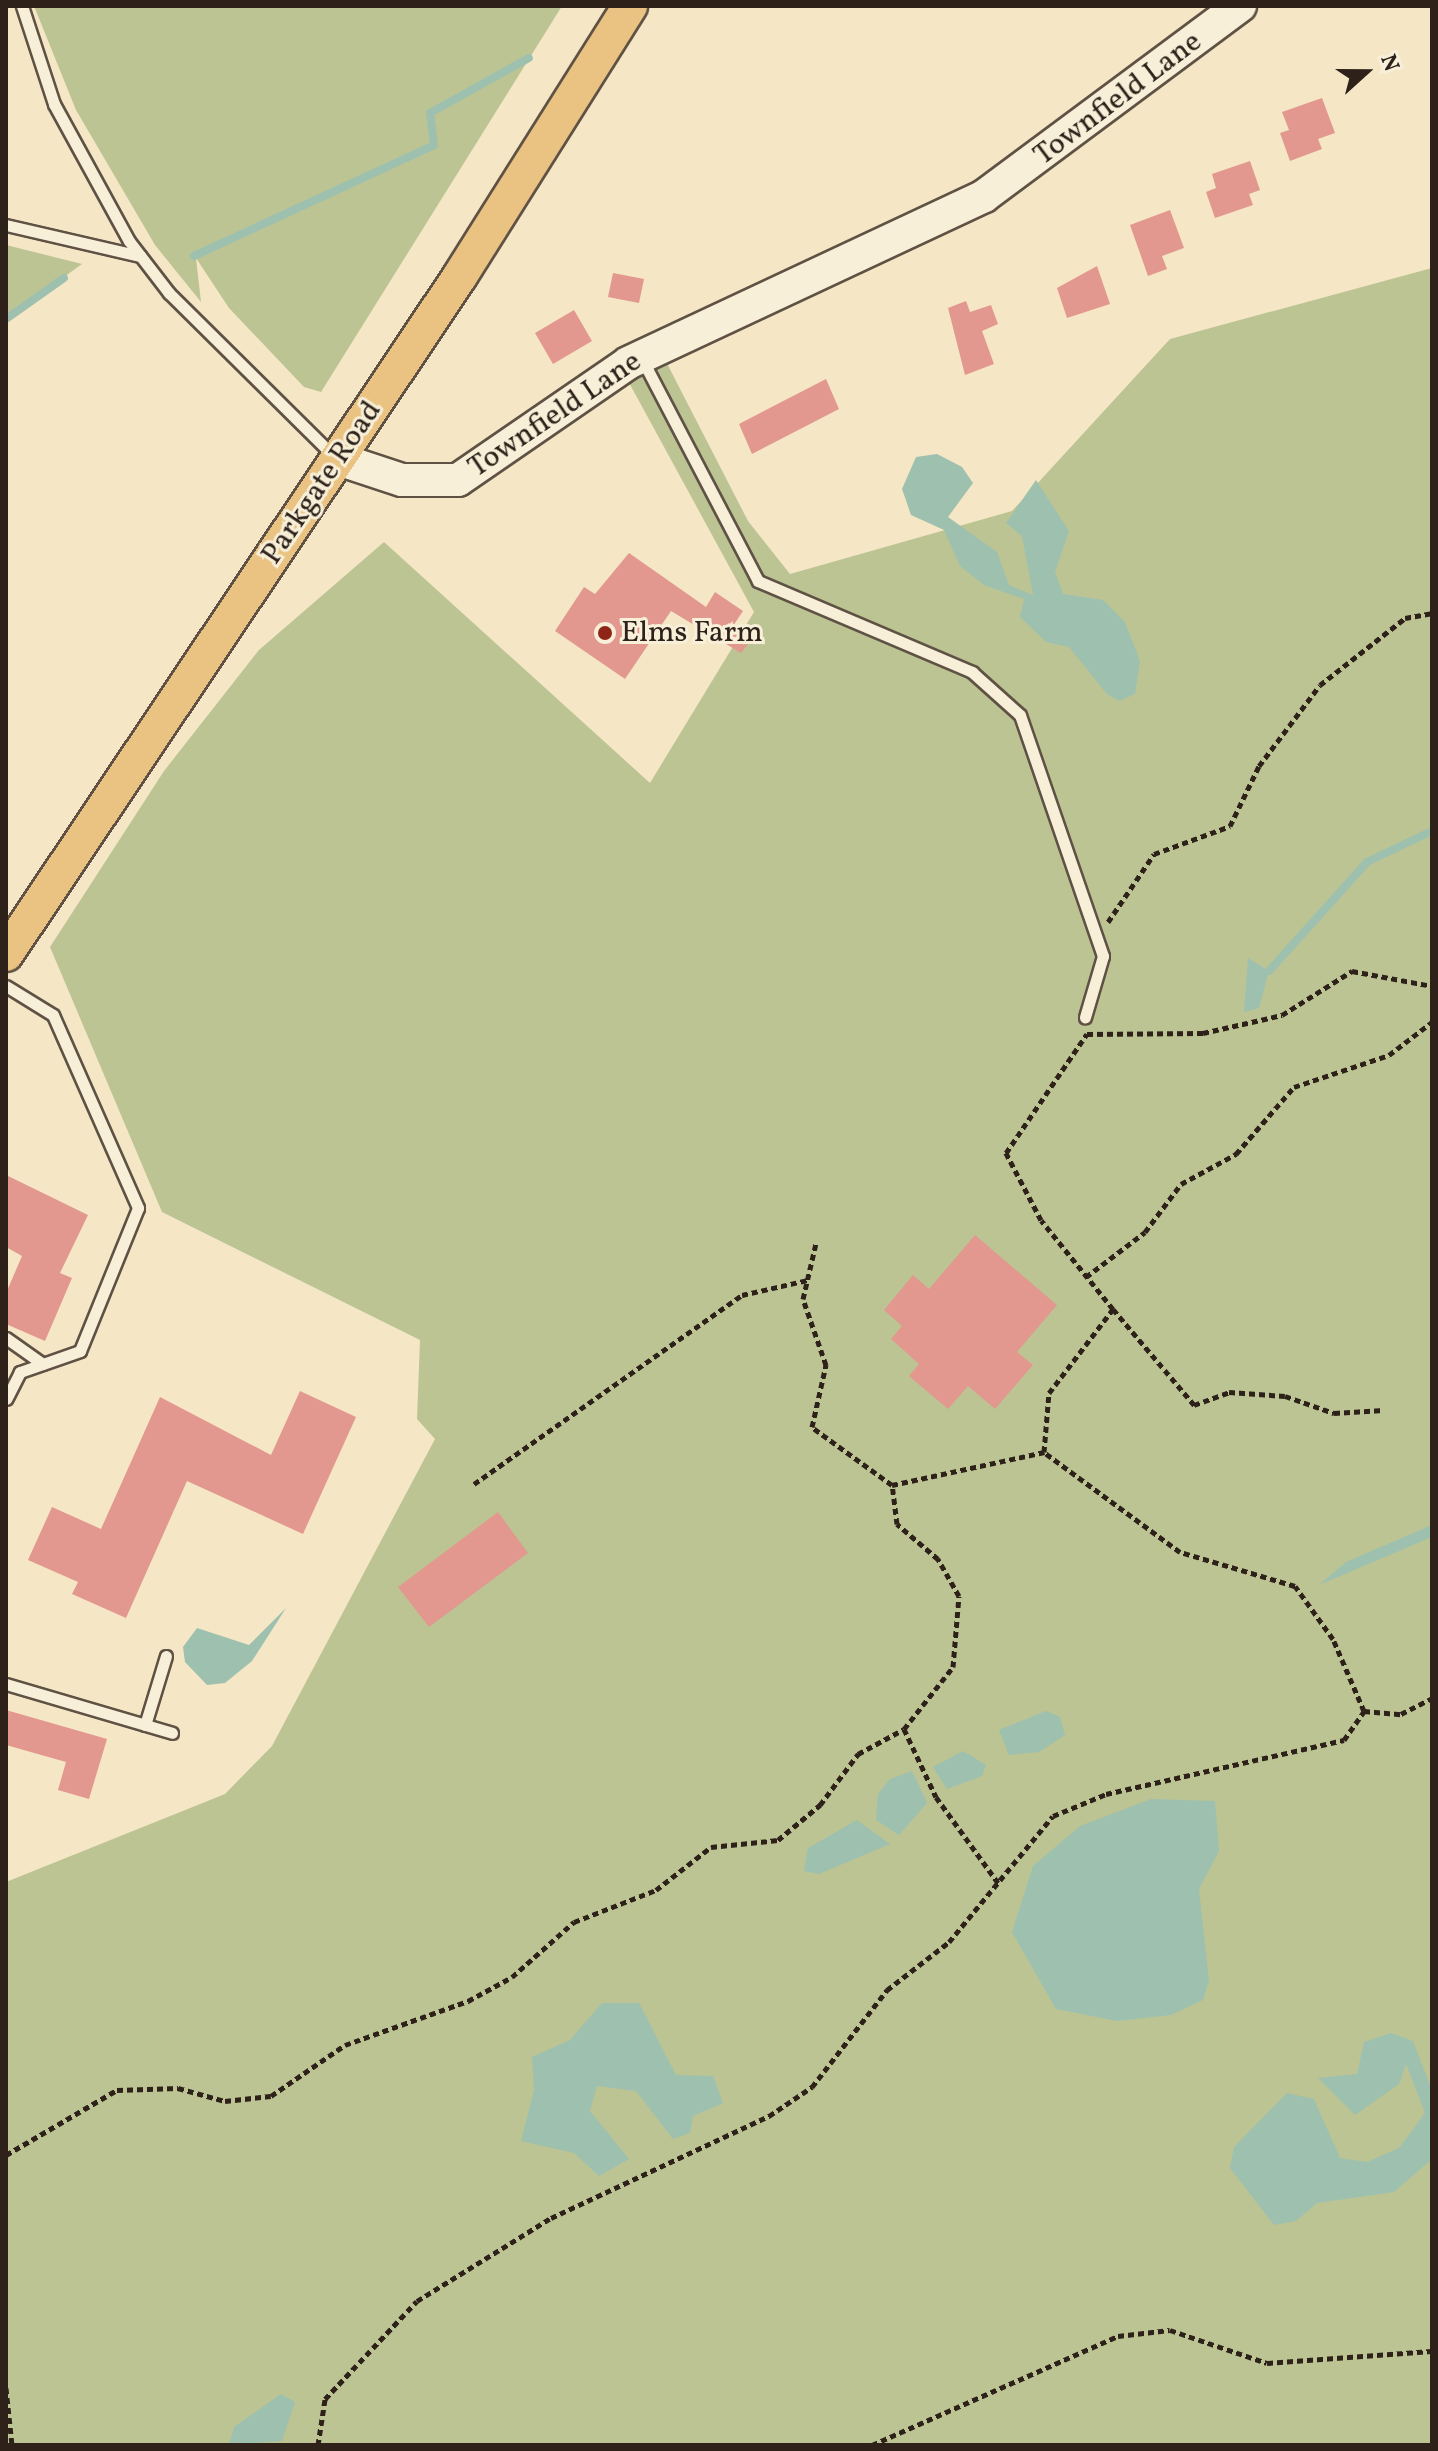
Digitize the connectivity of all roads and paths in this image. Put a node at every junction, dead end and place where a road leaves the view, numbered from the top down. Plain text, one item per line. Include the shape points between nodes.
1 (22, 6) edge
2 (630, 6) edge
3 (1240, 6) edge
4 (6, 225) edge
5 (141, 256) junction
6 (641, 357) junction
7 (338, 459) junction
8 (1432, 613) edge
9 (1094, 928) junction
10 (6, 954) edge
11 (6, 986) edge
12 (1432, 986) edge
13 (1085, 1017) dead end
14 (1432, 1022) edge
15 (816, 1243) dead end
16 (1086, 1277) junction
17 (808, 1280) junction
18 (1113, 1309) junction
19 (6, 1338) edge
20 (43, 1364) junction
21 (6, 1399) edge
22 (1384, 1410) dead end
23 (1044, 1452) junction
24 (474, 1484) dead end
25 (892, 1485) junction
26 (166, 1656) dead end
27 (6, 1684) edge
28 (1432, 1698) edge
29 (1364, 1711) junction
30 (145, 1725) junction
31 (904, 1729) junction
32 (172, 1733) dead end
33 (999, 1884) junction
34 (6, 2155) edge
35 (1432, 2351) edge
36 (6, 2388) edge
37 (12, 2445) edge
38 (318, 2445) edge
39 (872, 2445) edge

1 - 5 lane, Townfield Lane via 54,104
2 - 7 main road, Parkgate Road
3 - 6 street, Townfield Lane via 984,196
4 - 5 lane
5 - 7 lane, Townfield Lane
6 - 7 street, Townfield Lane via 458,480 402,480
6 - 9 lane via 758,581 972,672 1020,715
7 - 10 main road, Parkgate Road
8 - 9 path via 1405,618 1320,685 1259,766 1230,826 1154,854 1110,921
9 - 13 lane via 1103,956
11 - 20 lane via 53,1015 138,1208 80,1351
12 - 16 path via 1352,971 1282,1015 1203,1033 1087,1034 1006,1153 1041,1220
14 - 16 path via 1389,1055 1294,1087 1236,1154 1181,1184 1145,1232
15 - 17 path
16 - 18 path
17 - 24 path via 742,1295
17 - 25 path via 803,1299 826,1365 812,1427
18 - 22 path via 1194,1405 1229,1392 1285,1396 1334,1413
18 - 23 path via 1049,1393
19 - 20 lane
20 - 21 lane via 20,1372
23 - 25 path
23 - 29 path via 1180,1552 1295,1586 1333,1639
25 - 31 path via 897,1524 938,1559 959,1596 953,1667
26 - 30 lane
27 - 30 lane
28 - 29 path via 1401,1714
29 - 33 path via 1344,1740 1106,1794 1053,1816
30 - 32 lane
31 - 33 path via 936,1797
31 - 34 path via 858,1754 820,1805 778,1840 711,1847 656,1890 574,1922 512,1977 468,2001 345,2045 271,2096 225,2101 178,2088 117,2090
33 - 38 path via 949,1942 887,1990 812,2087 769,2116 551,2218 417,2301 325,2399
35 - 39 path via 1267,2363 1170,2330 1118,2336
36 - 37 path

